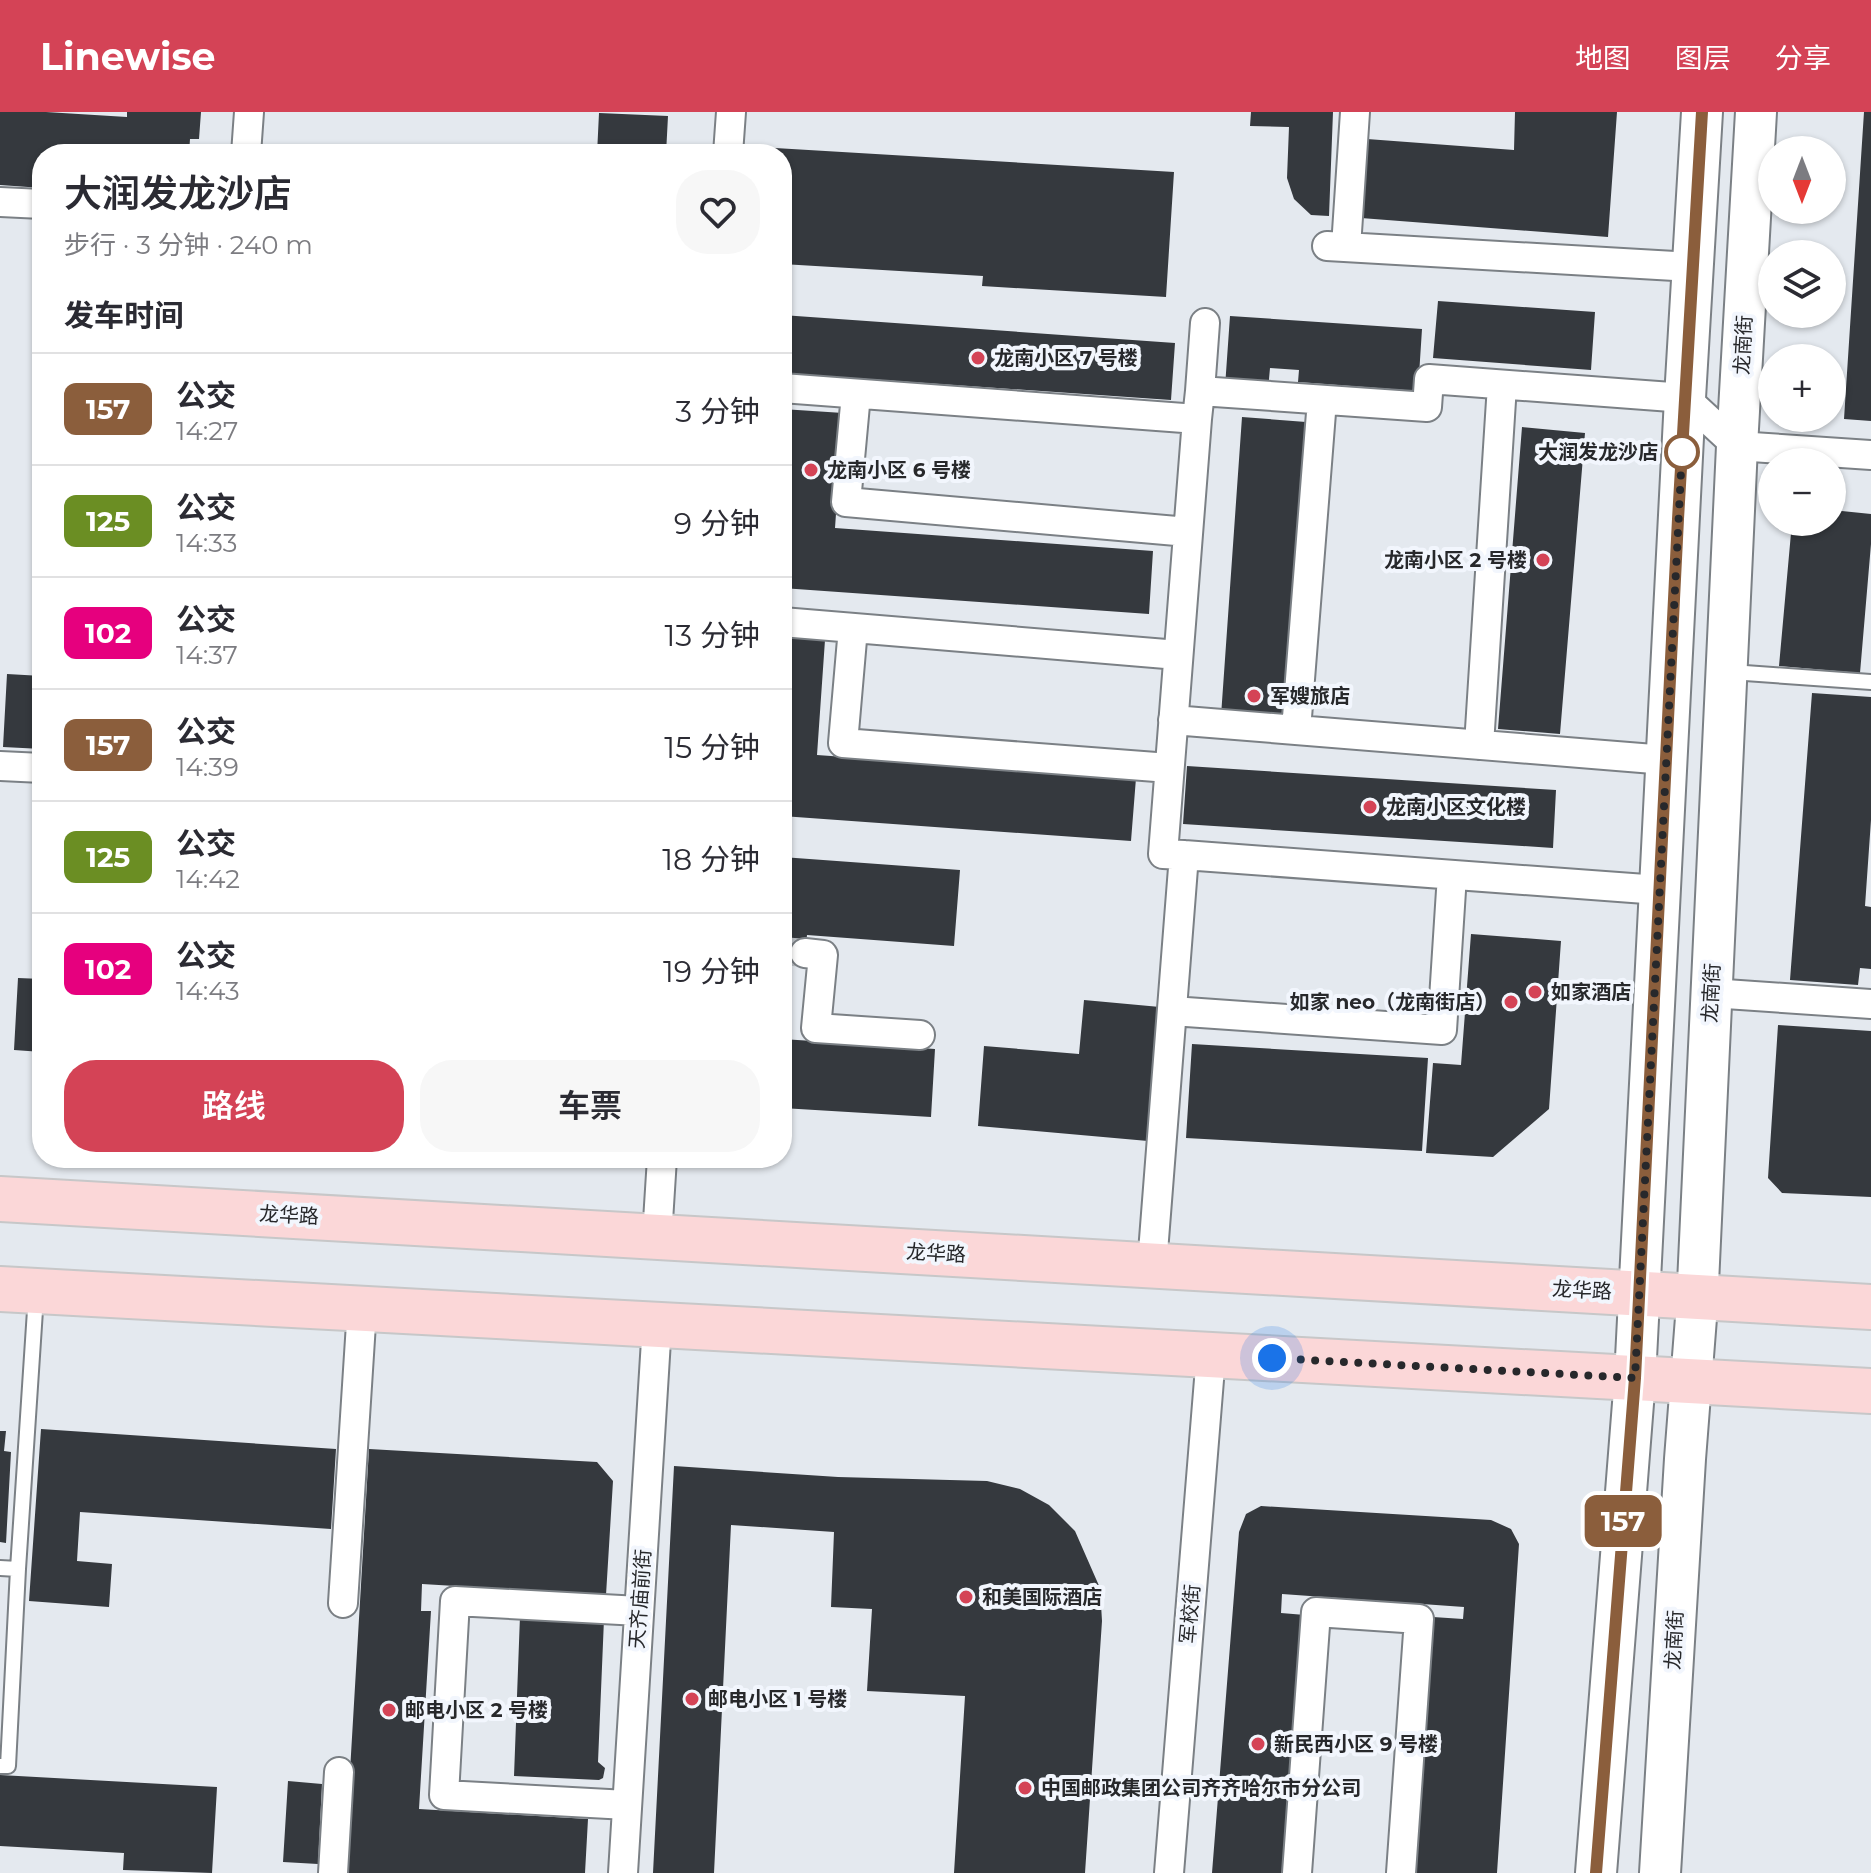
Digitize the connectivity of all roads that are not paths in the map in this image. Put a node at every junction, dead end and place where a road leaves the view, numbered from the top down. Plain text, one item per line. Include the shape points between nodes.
1 (249, 112) edge
2 (731, 112) edge
3 (1355, 112) edge
4 (1702, 112) edge
5 (1756, 112) edge
6 (247, 144) edge
7 (729, 144) edge
8 (0, 202) edge
9 (32, 204) edge
10 (1692, 267) junction
11 (1205, 323) dead end
12 (1502, 385) junction
13 (792, 389) edge
14 (1200, 391) junction
15 (856, 394) junction
16 (1685, 398) junction
17 (1322, 400) junction
18 (1197, 419) junction
19 (1737, 446) junction
20 (1871, 455) edge
21 (1188, 532) junction
22 (792, 623) edge
23 (853, 628) junction
24 (1178, 655) junction
25 (1726, 671) junction
26 (1871, 682) edge
27 (1173, 720) junction
28 (1296, 730) junction
29 (1479, 745) junction
30 (1666, 760) junction
31 (0, 766) edge
32 (32, 768) edge
33 (1169, 768) junction
34 (1184, 855) junction
35 (1452, 875) junction
36 (1659, 890) junction
37 (805, 953) dead end
38 (1711, 993) junction
39 (1871, 1004) edge
40 (1172, 1011) junction
41 (920, 1035) dead end
42 (661, 1168) edge
43 (0, 1199) edge
44 (657, 1237) junction
45 (1152, 1265) junction
46 (18, 1290) edge
47 (1639, 1293) junction
48 (1697, 1297) junction
49 (1871, 1307) edge
50 (362, 1308) junction
51 (657, 1324) junction
52 (1211, 1355) junction
53 (1635, 1378) junction
54 (1691, 1381) junction
55 (1871, 1391) edge
56 (0, 1568) edge
57 (18, 1569) junction
58 (343, 1603) dead end
59 (639, 1611) junction
60 (0, 1766) edge
61 (339, 1772) dead end
62 (627, 1805) junction
63 (333, 1873) edge
64 (623, 1873) edge
65 (1169, 1873) edge
66 (1297, 1873) edge
67 (1401, 1873) edge
68 (1596, 1873) edge
69 (1660, 1873) edge

1 - 6 street
2 - 7 street
3 - 10 street via 1336,247
4 - 10 main road
5 - 19 main road, 龙南街
8 - 9 street
10 - 16 main road
11 - 14 street
12 - 16 street
12 - 17 street via 1429,379 1427,407
12 - 29 street
13 - 15 street
14 - 17 street
14 - 18 street
15 - 18 street
15 - 21 street via 846,502
16 - 19 street
16 - 30 main road
17 - 28 street
18 - 21 street
19 - 20 street
19 - 25 main road, 龙南街
21 - 24 street
22 - 23 street
23 - 24 street
23 - 33 street via 843,743
24 - 27 street
25 - 26 lane
25 - 38 main road, 龙南街
27 - 28 street
27 - 33 street
28 - 29 street
29 - 30 street
30 - 36 main road
31 - 32 street
33 - 34 street via 1163,854
34 - 35 street
34 - 40 street
35 - 36 street
35 - 40 street via 1442,1030
36 - 47 main road
37 - 41 street via 823,955 816,1028
38 - 39 street
38 - 48 main road, 龙南街
40 - 45 street
42 - 44 street
43 - 44 main road, 龙华路
44 - 45 main road, 龙华路
45 - 47 main road, 龙华路
46 - 50 main road
46 - 57 lane
47 - 48 main road, 龙华路
47 - 53 main road
48 - 49 main road, 龙华路
48 - 54 main road, 龙南街
50 - 51 main road
50 - 58 street
51 - 52 main road
51 - 59 street, 天齐庙前街
52 - 53 main road
52 - 65 street, 军校街
53 - 54 main road
53 - 68 main road
54 - 55 main road
54 - 69 main road, 龙南街
56 - 57 lane
57 - 60 lane via 8,1766
59 - 62 street, 天齐庙前街
59 - 62 street via 455,1601 444,1795
61 - 63 street
62 - 64 street, 天齐庙前街
66 - 67 street via 1316,1612 1419,1619

